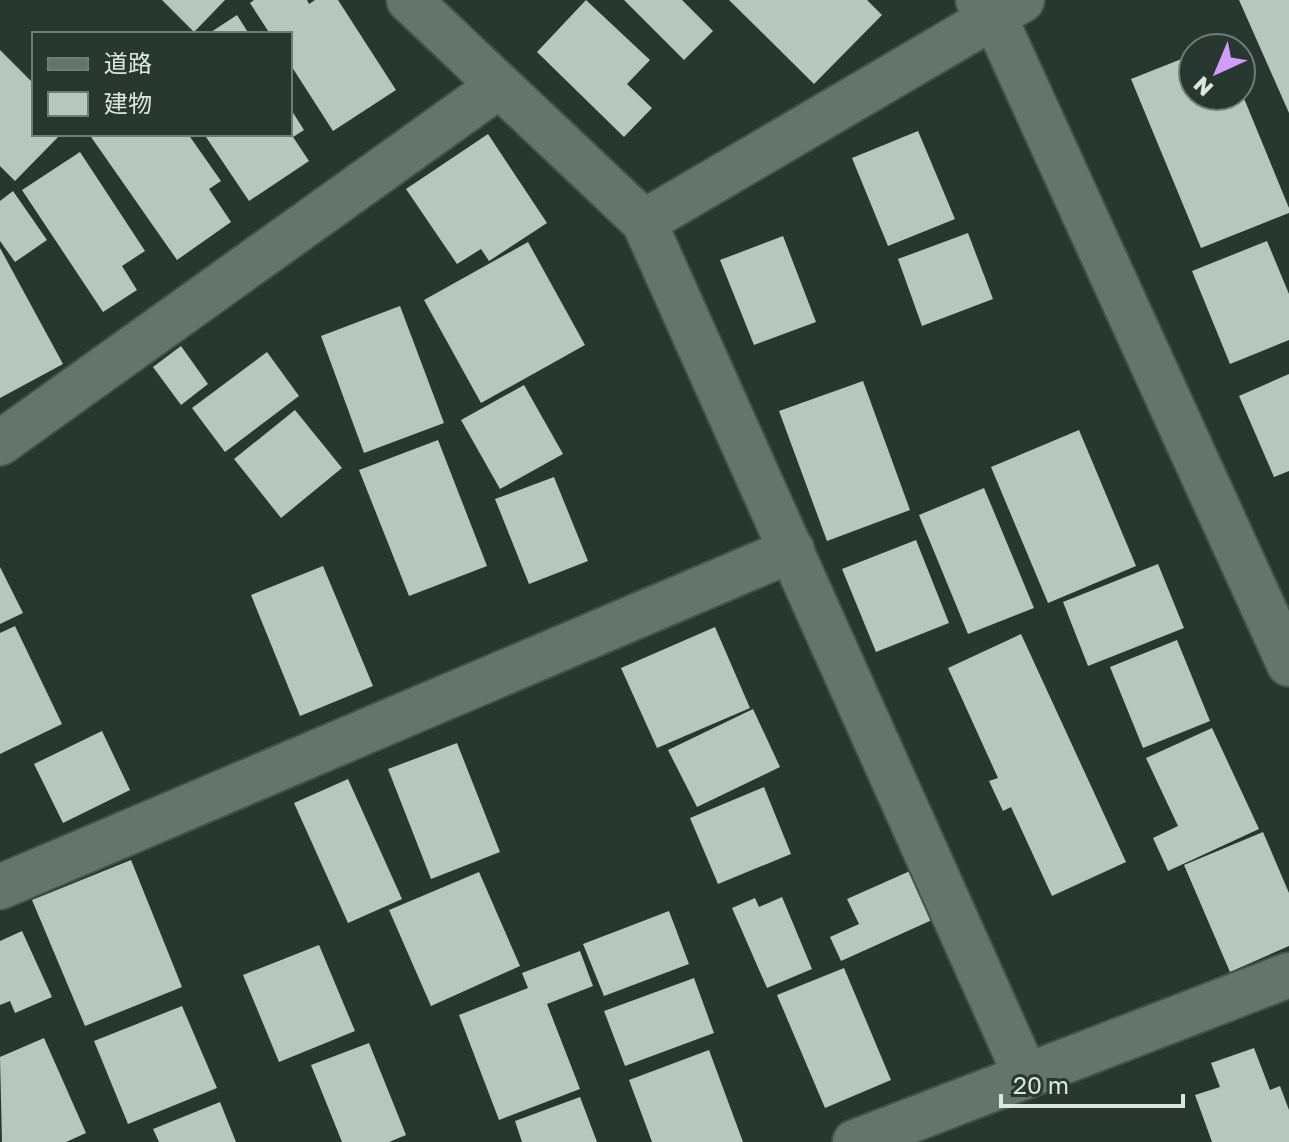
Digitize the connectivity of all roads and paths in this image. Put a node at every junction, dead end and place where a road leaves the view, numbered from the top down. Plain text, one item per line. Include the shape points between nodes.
1 (409, 0) edge
2 (998, 5) edge
3 (499, 86) junction
4 (644, 222) junction
5 (0, 443) edge
6 (792, 550) junction
7 (1289, 664) edge
8 (0, 887) edge
9 (1289, 975) edge
10 (1026, 1076) junction
11 (855, 1142) edge

1 - 3 street
2 - 4 street
2 - 7 street
3 - 4 street
3 - 5 street
4 - 6 street
6 - 8 street
6 - 10 street
9 - 10 street
10 - 11 street

